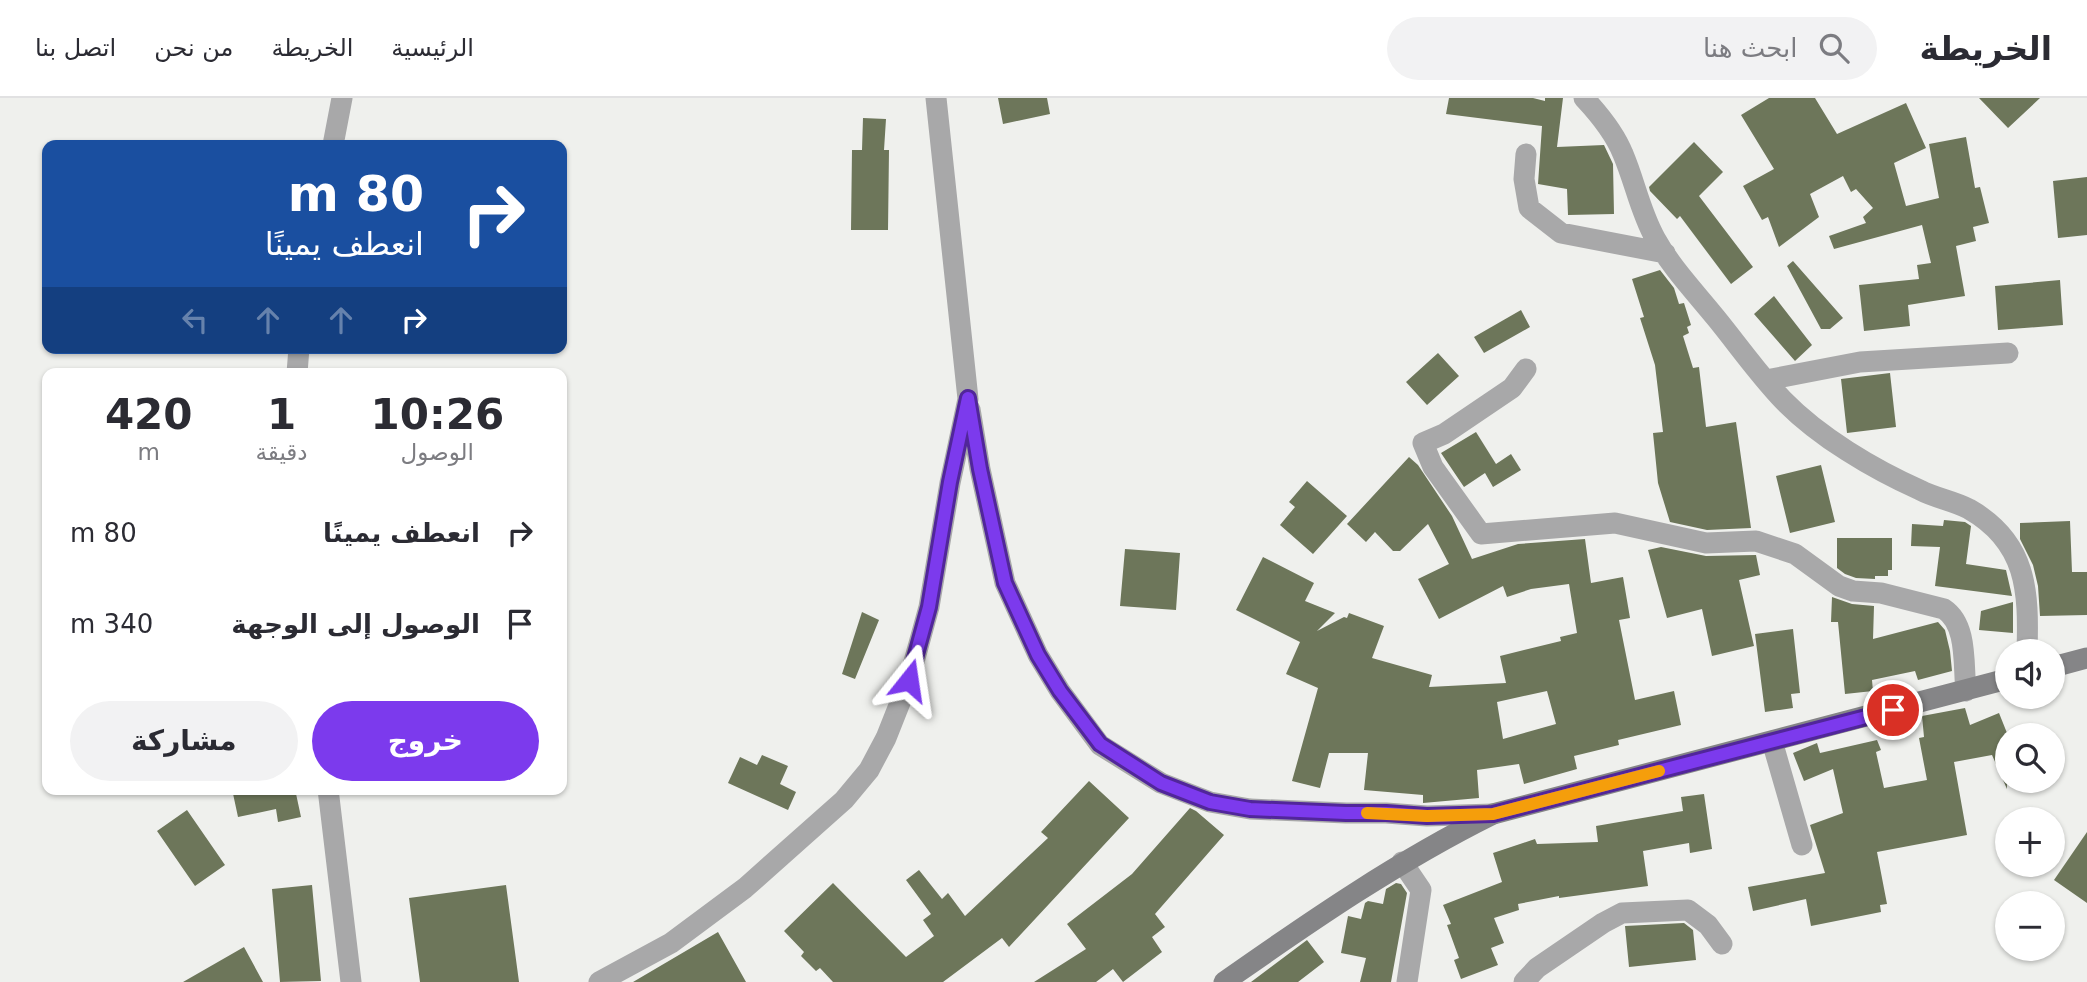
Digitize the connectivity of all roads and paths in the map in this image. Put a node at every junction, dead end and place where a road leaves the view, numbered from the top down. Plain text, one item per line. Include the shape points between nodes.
1 (342, 98) edge
2 (936, 98) edge
3 (1584, 98) edge
4 (334, 140) edge
5 (1526, 154) dead end
6 (1665, 253) junction
7 (2008, 353) dead end
8 (1526, 369) dead end
9 (1766, 380) junction
10 (968, 398) junction
11 (2027, 639) edge
12 (2087, 658) edge
13 (2065, 664) edge
14 (1995, 683) edge
15 (1966, 691) junction
16 (1772, 741) junction
17 (329, 795) edge
18 (1493, 814) junction
19 (1802, 845) dead end
20 (1402, 862) junction
21 (1722, 944) dead end
22 (351, 982) edge
23 (599, 982) edge
24 (1224, 982) edge
25 (1407, 982) edge
26 (1524, 982) edge

1 - 4 street
2 - 10 street
3 - 6 street via 1623,152 1641,209
5 - 6 street via 1529,208 1561,233
6 - 9 street
7 - 9 street via 1860,362
8 - 15 street via 1513,388 1423,443 1433,467 1481,534 1615,523 1706,542 1756,541 1781,547 1839,586 1944,609 1952,615 1961,641
9 - 11 street via 1783,400 1843,448 1992,524 2009,541 2018,561 2027,595
10 - 18 street via 1005,583 1038,655 1100,744 1161,783 1210,802 1250,809
10 - 23 street via 929,607 909,680 869,770 844,800 746,888 671,943
12 - 13 main road
14 - 15 main road
15 - 16 main road
16 - 18 main road
16 - 19 street
17 - 22 street
18 - 20 main road
20 - 24 main road
20 - 25 street via 1421,890
21 - 26 street via 1708,925 1688,910 1622,913 1537,968

